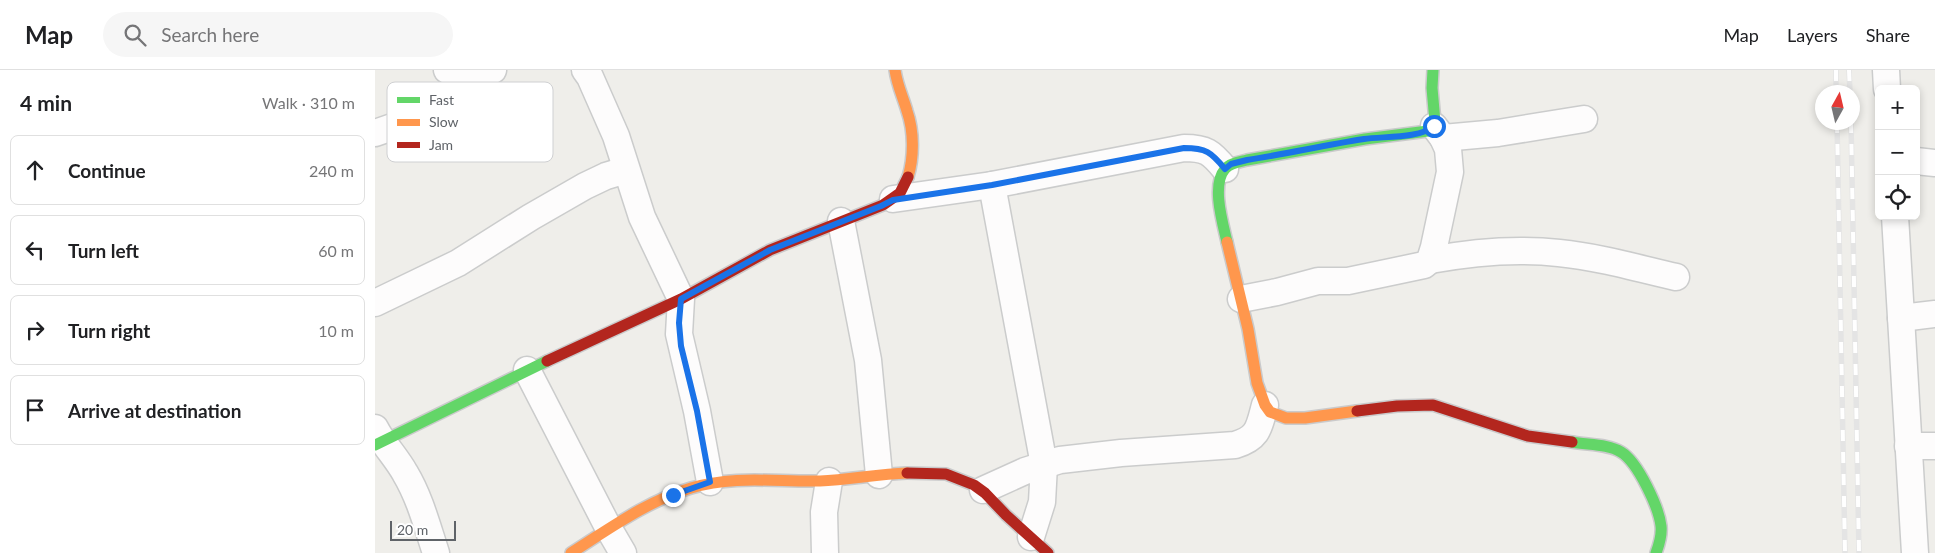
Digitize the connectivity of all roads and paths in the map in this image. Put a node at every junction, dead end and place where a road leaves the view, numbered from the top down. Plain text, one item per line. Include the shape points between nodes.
1 (447, 70) edge
2 (493, 70) edge
3 (585, 70) edge
4 (895, 70) edge
5 (1433, 70) edge
6 (1886, 70) edge
7 (467, 82) edge
8 (473, 82) edge
9 (1887, 85) edge
10 (1584, 119) dead end
11 (387, 129) edge
12 (1438, 132) junction
13 (375, 133) edge
14 (1920, 161) edge
15 (1935, 163) edge
16 (1225, 169) junction
17 (626, 170) junction
18 (992, 185) junction
19 (893, 200) junction
20 (1895, 220) edge
21 (841, 221) junction
22 (1430, 260) junction
23 (1676, 277) dead end
24 (681, 299) junction
25 (1241, 299) junction
26 (375, 303) edge
27 (1935, 314) edge
28 (1901, 318) junction
29 (527, 370) junction
30 (1265, 405) junction
31 (377, 438) edge
32 (1908, 446) junction
33 (1935, 446) edge
34 (1044, 465) junction
35 (879, 475) junction
36 (829, 481) junction
37 (710, 482) junction
38 (983, 490) junction
39 (609, 530) junction
40 (1040, 545) edge
41 (436, 553) edge
42 (571, 553) edge
43 (623, 553) edge
44 (825, 553) edge
45 (1656, 553) edge
46 (1915, 553) edge

1 - 7 street
2 - 8 street
3 - 17 street via 616,136
4 - 19 street via 907,112 911,155 909,173
5 - 12 street
6 - 9 street
10 - 12 street via 1497,133
11 - 13 street
12 - 16 street via 1365,139 1247,160
12 - 22 street via 1449,158 1450,178
14 - 15 street
16 - 18 street via 1208,151 1184,148
16 - 25 street via 1219,203
17 - 24 street via 643,217
17 - 26 street via 585,186 458,263
18 - 19 street
18 - 34 street
19 - 21 street
20 - 28 street
21 - 24 street via 770,250
21 - 35 street via 868,360
22 - 23 street via 1500,250 1545,252 1591,257
22 - 25 street via 1424,265 1348,281 1318,280
24 - 29 street
24 - 37 street via 680,340
25 - 30 street via 1257,383
27 - 28 street
28 - 32 street
29 - 31 street
29 - 39 street
30 - 34 street via 1255,434 1249,441 1235,445 1121,453
30 - 45 street via 1275,415 1305,418 1397,406 1433,405 1529,436 1612,448 1623,453 1636,467 1647,490 1661,526
31 - 41 street via 405,472 416,493
32 - 33 street
32 - 46 street
34 - 38 street
34 - 40 street
35 - 36 street
35 - 38 street via 931,473 958,477
36 - 37 street
36 - 44 street via 824,512
37 - 39 street via 673,495
38 - 40 street
39 - 42 street
39 - 43 street

